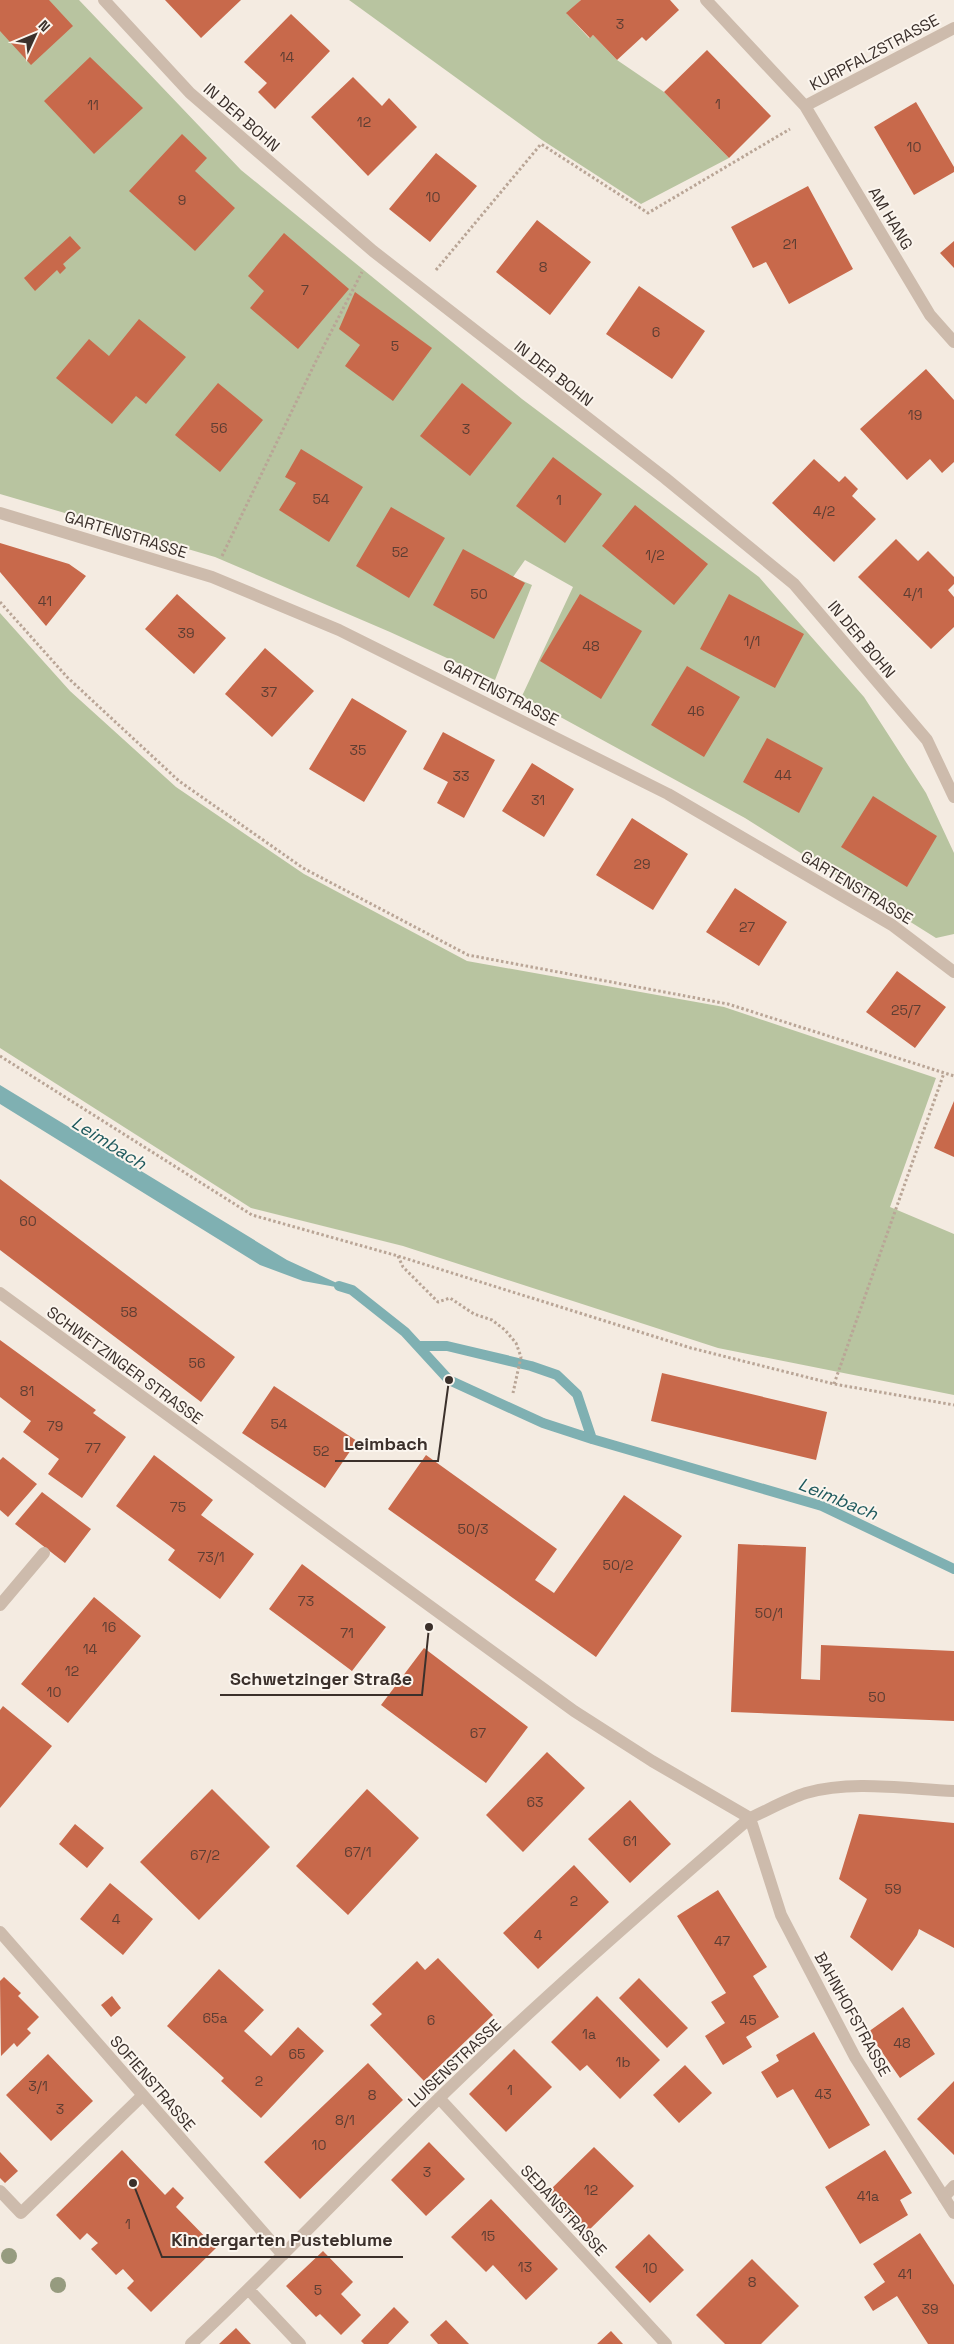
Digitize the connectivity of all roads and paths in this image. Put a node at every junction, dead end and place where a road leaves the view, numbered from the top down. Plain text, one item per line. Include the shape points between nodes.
1 (104, 0) edge
2 (706, 0) edge
3 (954, 28) edge
4 (805, 106) junction
5 (373, 251) junction
6 (419, 289) junction
7 (954, 342) edge
8 (0, 513) edge
9 (212, 577) junction
10 (0, 602) edge
11 (954, 797) edge
12 (954, 972) edge
13 (0, 1056) edge
14 (944, 1072) junction
15 (954, 1076) edge
16 (398, 1256) junction
17 (0, 1293) edge
18 (834, 1384) junction
19 (513, 1393) dead end
20 (954, 1405) edge
21 (44, 1553) dead end
22 (0, 1605) edge
23 (954, 1791) edge
24 (750, 1818) junction
25 (0, 1932) edge
26 (142, 2096) junction
27 (439, 2098) junction
28 (954, 2186) edge
29 (0, 2191) edge
30 (944, 2197) junction
31 (954, 2212) edge
32 (283, 2255) junction
33 (249, 2290) junction
34 (191, 2344) edge
35 (300, 2344) edge
36 (666, 2344) edge

1 - 5 street, IN DER BOHN via 190,93
2 - 4 street, KURPFALZSTRASSE
3 - 4 street, KURPFALZSTRASSE
4 - 6 path via 800,122 648,213 542,144
4 - 7 street, AM HANG via 930,315
5 - 6 street, IN DER BOHN
5 - 9 path
6 - 11 street, IN DER BOHN via 665,478 794,584 927,740
8 - 9 street, GARTENSTRASSE
9 - 12 street, GARTENSTRASSE via 339,630 668,794 892,925
10 - 14 path via 67,677 179,781 303,868 468,955 728,1004
13 - 16 path via 252,1215
14 - 15 path
14 - 18 path
16 - 18 path via 691,1348
16 - 19 path via 403,1267 438,1302 450,1298 474,1314 492,1320 516,1343 521,1356
17 - 24 street, SCHWETZINGER STRASSE via 574,1711
18 - 20 path
21 - 22 street
23 - 24 street via 848,1786 826,1788
24 - 27 street, LUISENSTRASSE via 622,1929
24 - 30 street, BAHNHOFSTRASSE via 781,1915 855,2057
25 - 26 street, SOFIENSTRASSE
26 - 29 street via 22,2214
26 - 32 street, SOFIENSTRASSE
27 - 32 street, LUISENSTRASSE
27 - 36 street, SEDANSTRASSE
28 - 30 street
30 - 31 street, BAHNHOFSTRASSE
32 - 33 street, LUISENSTRASSE
33 - 34 street, LUISENSTRASSE
33 - 35 street

